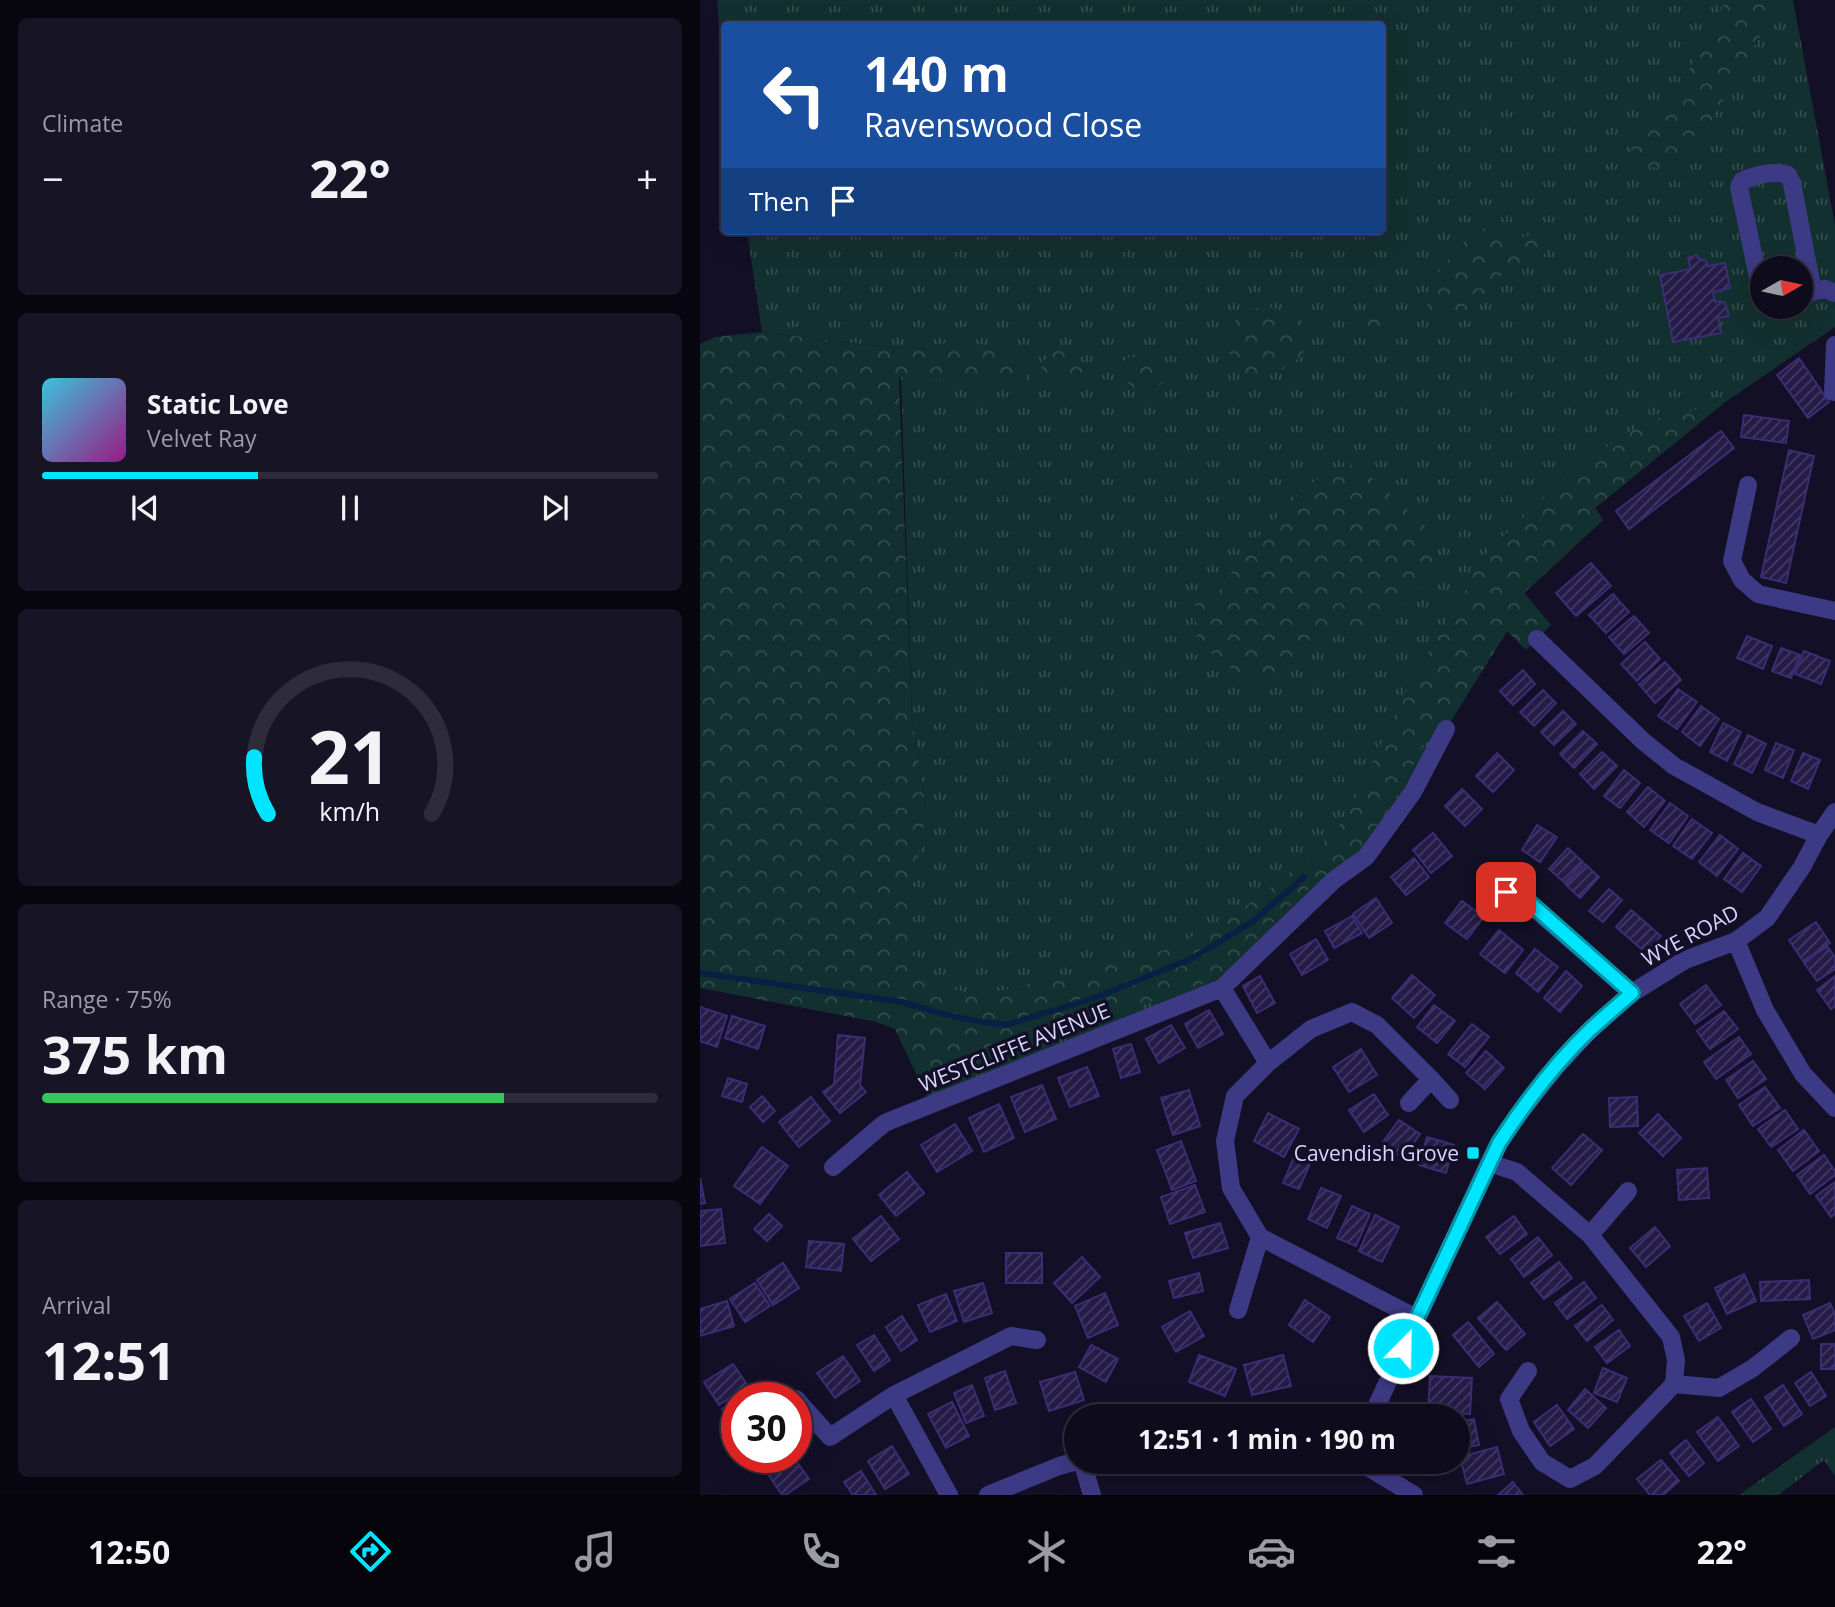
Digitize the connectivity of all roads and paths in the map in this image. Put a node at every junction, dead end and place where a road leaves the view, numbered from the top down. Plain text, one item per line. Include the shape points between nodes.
1 (1752, 256) edge
2 (1802, 256) edge
3 (1813, 292) edge
4 (1835, 293) edge
5 (1835, 345) edge
6 (1833, 393) edge
7 (1748, 485) dead end
8 (1835, 611) edge
9 (1537, 639) dead end
10 (1446, 729) dead end
11 (1835, 812) edge
12 (1819, 835) junction
13 (1506, 892) dead end
14 (1736, 941) junction
15 (1222, 988) junction
16 (1632, 993) junction
17 (1268, 1063) junction
18 (1431, 1079) junction
19 (1450, 1100) dead end
20 (1409, 1103) dead end
21 (1835, 1108) edge
22 (1489, 1163) junction
23 (833, 1167) dead end
24 (1628, 1191) dead end
25 (1590, 1235) junction
26 (1260, 1237) junction
27 (1238, 1310) dead end
28 (1416, 1318) junction
29 (1791, 1338) dead end
30 (1037, 1340) dead end
31 (1528, 1371) dead end
32 (1674, 1384) junction
33 (894, 1395) junction
34 (1377, 1404) edge
35 (812, 1417) edge
36 (1064, 1465) edge
37 (1084, 1474) edge
38 (1379, 1474) edge
39 (949, 1495) edge
40 (988, 1495) edge
41 (1092, 1495) edge
42 (1414, 1495) edge

1 - 2 street via 1739,187 1748,178 1780,172 1792,183
3 - 4 street
5 - 6 street
7 - 8 street via 1732,561 1742,580 1758,594
9 - 12 street via 1674,766 1757,812
10 - 15 street, WESTCLIFFE AVENUE via 1413,792 1366,857 1334,880
11 - 12 street, WYE ROAD
12 - 14 street, WYE ROAD via 1767,918
13 - 16 street via 1520,894
14 - 16 street, WYE ROAD via 1685,960
14 - 21 street via 1765,1010 1803,1074
15 - 17 street
15 - 23 street, WESTCLIFFE AVENUE via 887,1122
16 - 22 street, WYE ROAD via 1555,1068 1518,1115
17 - 18 street via 1311,1029 1352,1012 1377,1025
17 - 26 street via 1235,1096 1225,1141 1231,1188
18 - 19 street
18 - 20 street
22 - 25 street via 1517,1172
22 - 28 street, WYE ROAD
24 - 25 street
25 - 32 street via 1671,1337 1676,1360
26 - 27 street
26 - 28 street
28 - 34 street, WYE ROAD
29 - 32 street via 1719,1388
30 - 33 street via 1011,1336
31 - 32 street via 1509,1399 1521,1431 1542,1462 1570,1479 1595,1466
33 - 35 street via 830,1437
33 - 39 street
36 - 40 street
37 - 41 street
38 - 42 street

